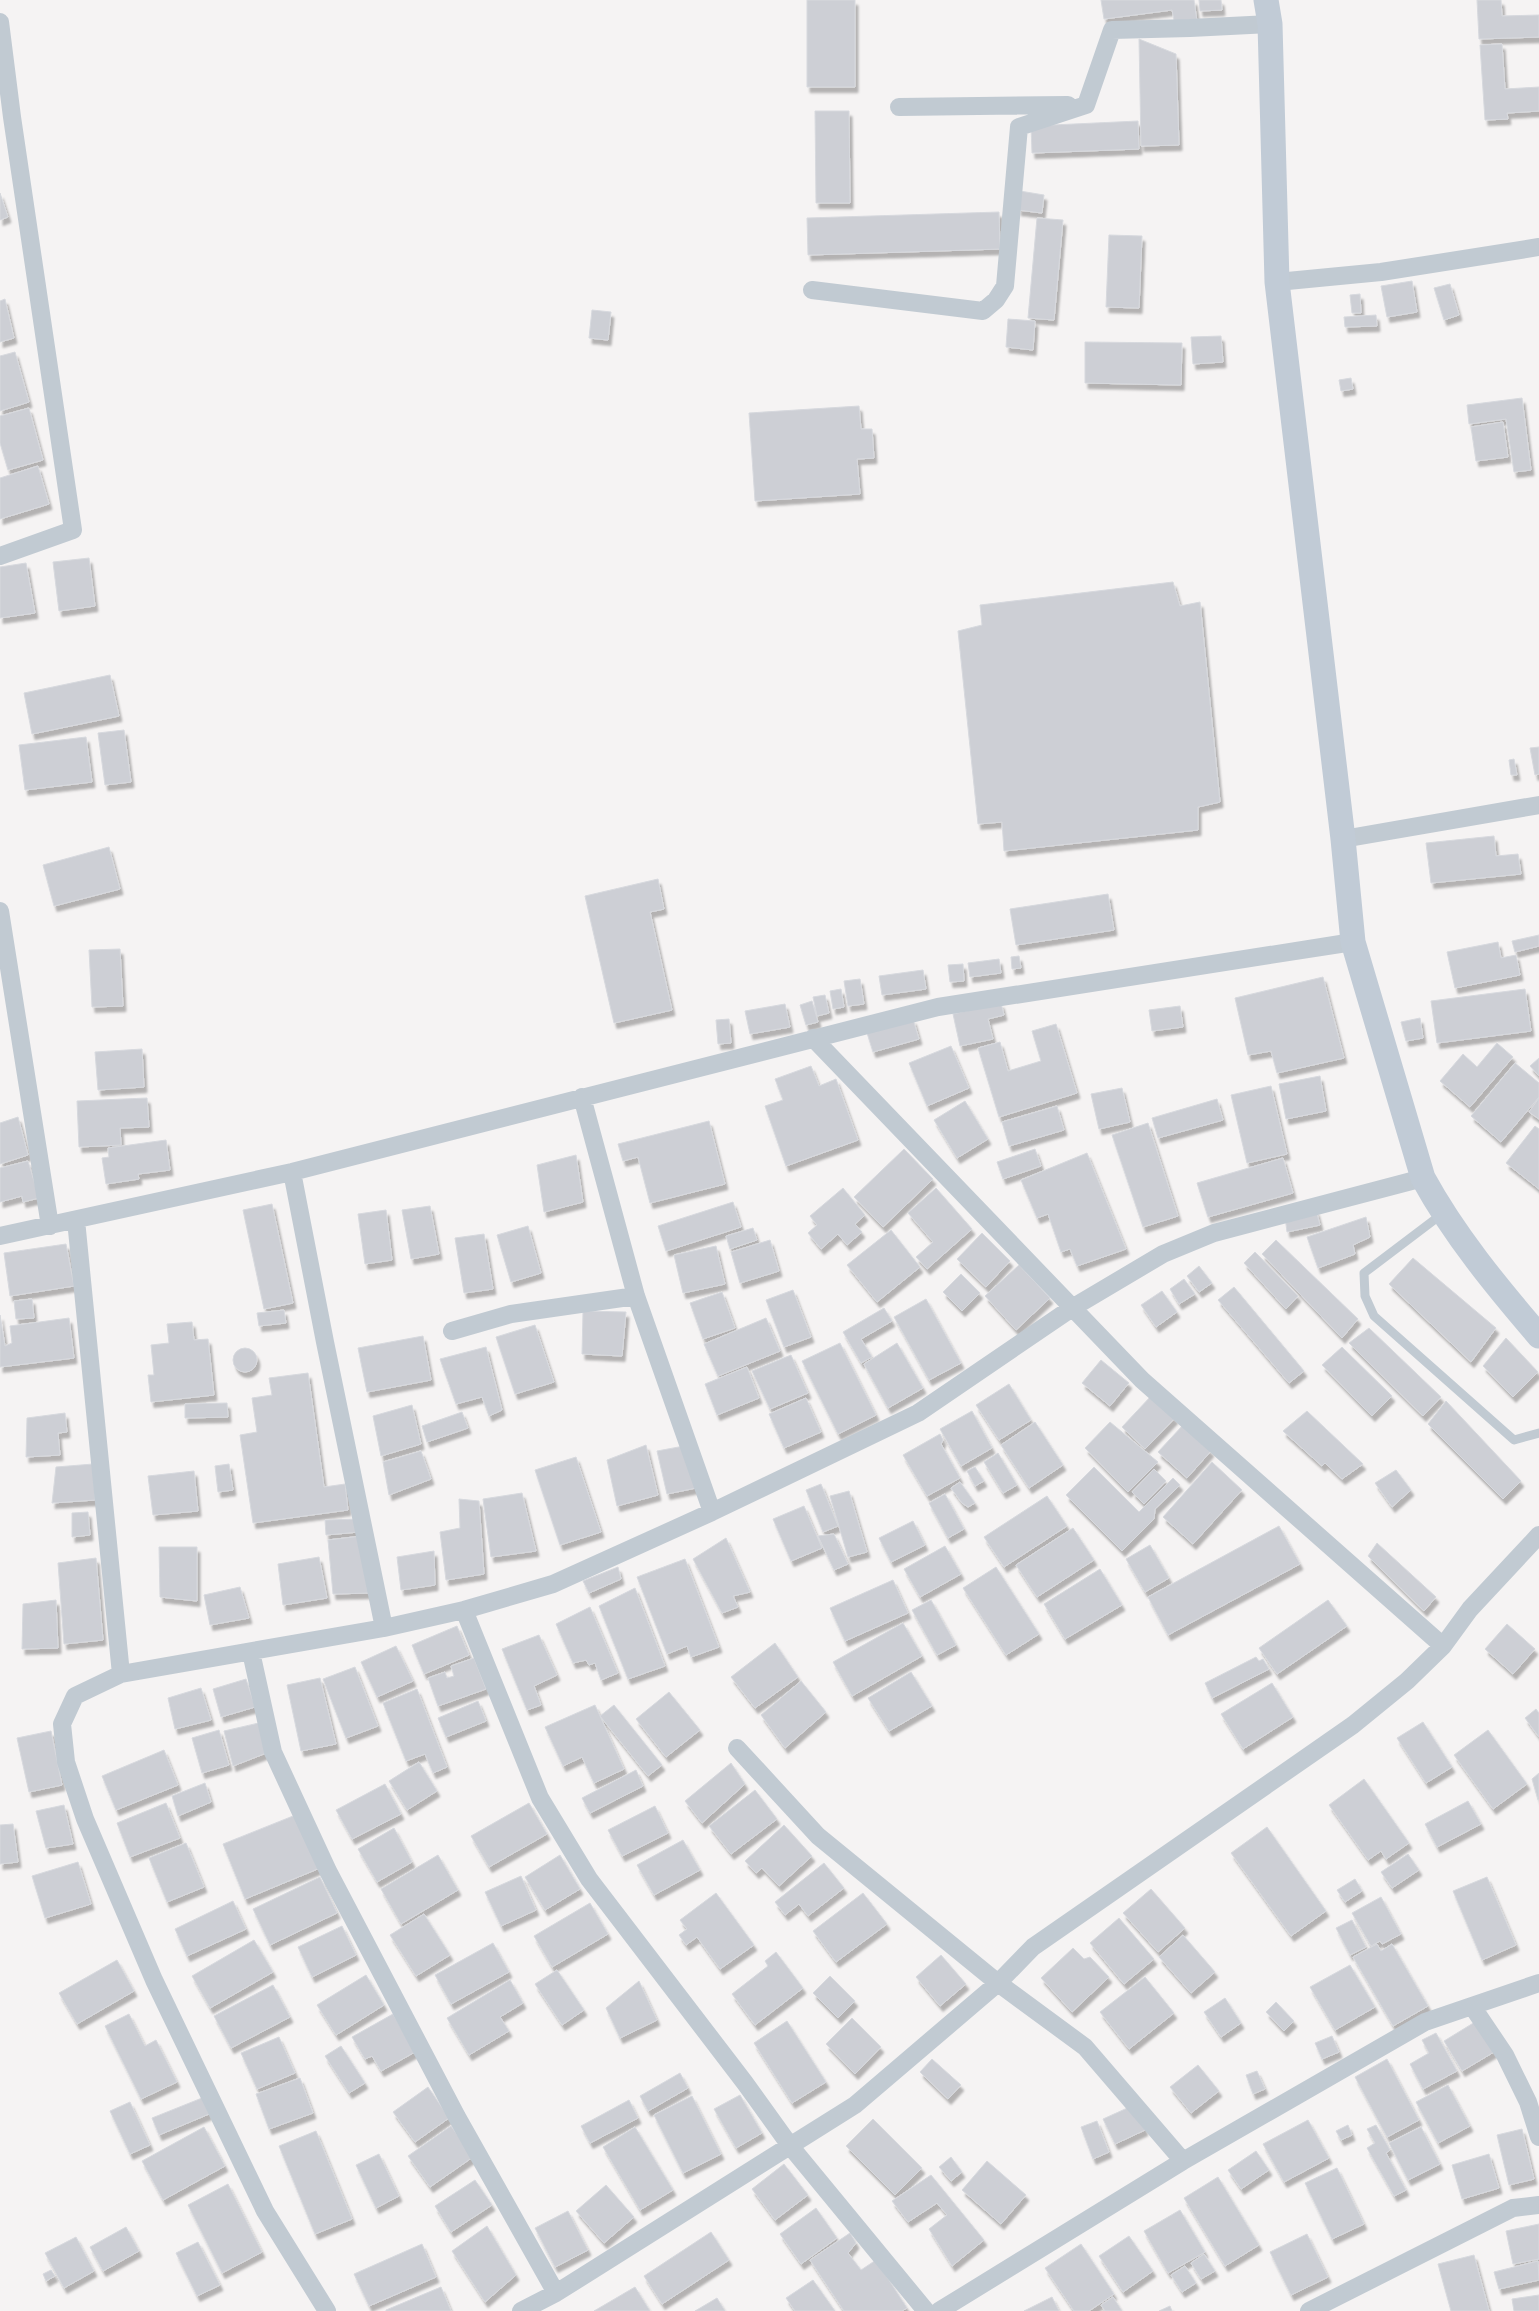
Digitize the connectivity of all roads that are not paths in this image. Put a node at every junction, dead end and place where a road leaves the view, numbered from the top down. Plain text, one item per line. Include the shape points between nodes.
1 (1268, 12) edge
2 (0, 22) edge
3 (1086, 105) junction
4 (898, 108) dead end
5 (1539, 247) edge
6 (1277, 282) junction
7 (812, 290) dead end
8 (0, 556) edge
9 (1539, 805) edge
10 (1343, 839) junction
11 (0, 911) edge
12 (1353, 942) junction
13 (813, 1038) junction
14 (582, 1098) junction
15 (292, 1172) junction
16 (1423, 1178) junction
17 (1443, 1214) junction
18 (76, 1220) junction
19 (50, 1226) junction
20 (0, 1236) edge
21 (636, 1296) junction
22 (1072, 1308) junction
23 (452, 1332) dead end
24 (1539, 1336) edge
25 (1539, 1433) edge
26 (712, 1512) junction
27 (1539, 1535) edge
28 (464, 1610) junction
29 (384, 1628) junction
30 (1443, 1646) junction
31 (251, 1652) junction
32 (121, 1674) junction
33 (737, 1748) dead end
34 (998, 1983) junction
35 (1539, 1983) edge
36 (1472, 2006) junction
37 (1539, 2137) edge
38 (791, 2146) junction
39 (1183, 2161) junction
40 (1539, 2205) edge
41 (556, 2293) junction
42 (327, 2311) edge
43 (520, 2311) edge
44 (926, 2311) edge
45 (939, 2311) edge
46 (1309, 2311) edge

1 - 3 street via 1190,28 1112,30
1 - 6 main road
2 - 8 street via 73,530
3 - 4 street
3 - 7 street via 1019,127 1004,286 996,300 983,311
5 - 6 street via 1381,272
6 - 10 main road
9 - 10 street
10 - 12 main road
11 - 19 street
12 - 13 street via 938,1007
12 - 16 main road
13 - 14 street
13 - 22 street
14 - 15 street
14 - 21 street
15 - 18 street
15 - 29 street
16 - 17 main road
16 - 22 street via 1214,1233 1163,1254
17 - 24 main road
17 - 25 lane via 1364,1273 1365,1296 1374,1316 1514,1440
18 - 19 street
18 - 32 street
19 - 20 street
21 - 23 street via 511,1314
21 - 26 street
22 - 26 street via 918,1413
22 - 30 street via 1142,1380
26 - 28 street via 553,1584
27 - 30 street via 1470,1608
28 - 29 street
28 - 38 street via 545,1806 589,1879
29 - 31 street
30 - 34 street via 1407,1681 1353,1724 1033,1947
31 - 32 street
31 - 41 street via 273,1752 328,1871 457,2117
32 - 42 street via 75,1696 62,1724 66,1762 85,1819 154,1980 264,2212
33 - 34 street via 818,1836
34 - 38 street via 855,2105
34 - 39 street via 1085,2047
35 - 36 street
36 - 37 street via 1505,2055 1528,2102
36 - 39 street via 1425,2022
38 - 41 street
38 - 44 street
39 - 45 street
40 - 46 street via 1514,2208
41 - 43 street

